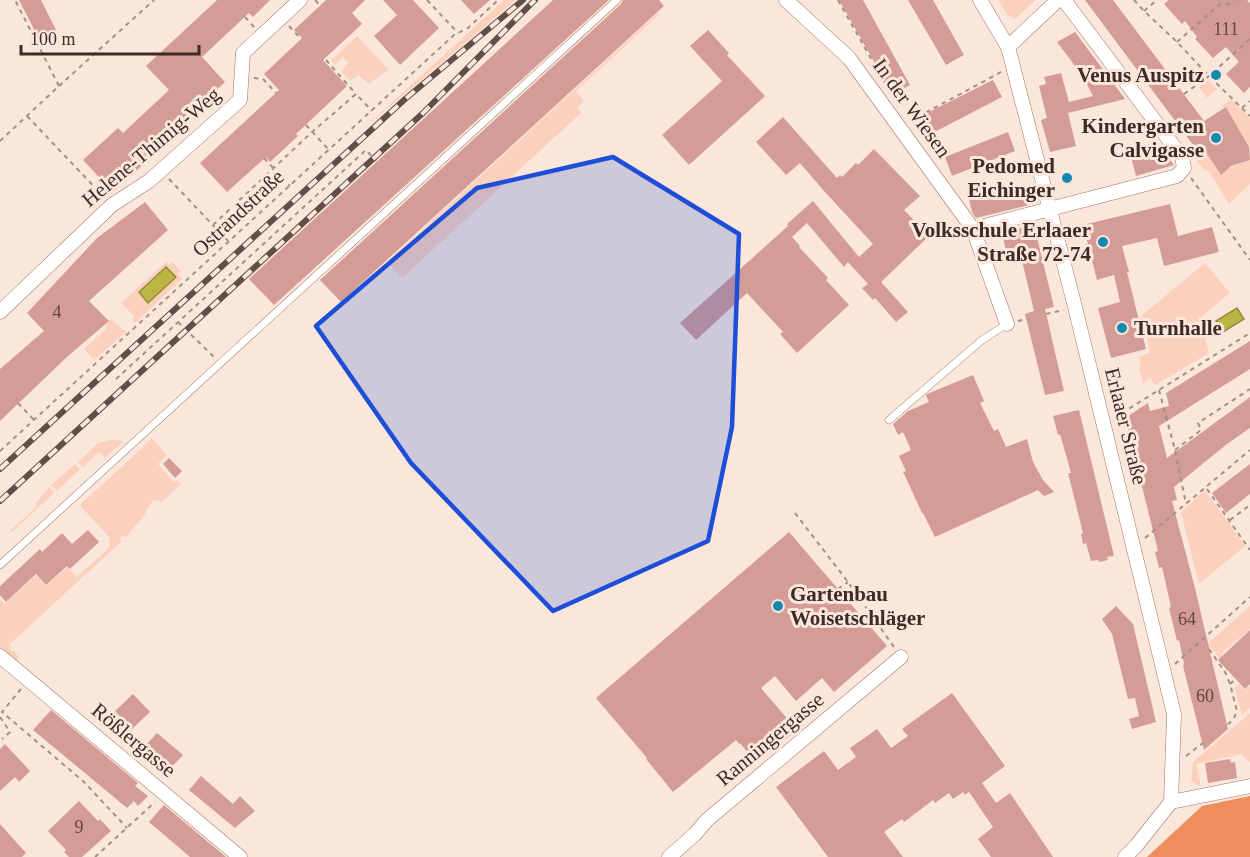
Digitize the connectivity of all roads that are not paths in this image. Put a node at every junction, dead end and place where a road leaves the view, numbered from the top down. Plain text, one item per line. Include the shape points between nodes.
1 (300, 0) edge
2 (617, 0) edge
3 (786, 0) edge
4 (980, 0) edge
5 (1058, 0) edge
6 (1064, 0) edge
7 (1008, 47) junction
8 (1049, 208) junction
9 (973, 229) junction
10 (0, 312) edge
11 (1007, 324) joint
12 (889, 420) dead end
13 (0, 565) edge
14 (0, 656) edge
15 (901, 657) road end
16 (1250, 786) edge
17 (1171, 802) junction
18 (240, 857) edge
19 (669, 857) edge
20 (1125, 857) edge

1 - 10 street, Helene-Thimig-Weg via 243,53 240,100 149,181 112,206
2 - 13 lane
3 - 9 street, In der Wiesen via 843,51
4 - 7 street, Erlaaer Straße
5 - 7 street
6 - 8 street via 1182,157 1184,168 1177,176
7 - 8 street, Erlaaer Straße
8 - 9 street
8 - 17 street, Erlaaer Straße via 1174,714
9 - 11 street, In der Wiesen
11 - 12 lane via 982,340
14 - 18 street, Rößlergasse
15 - 19 street, Ranningergasse via 707,820
16 - 17 street
17 - 20 street

